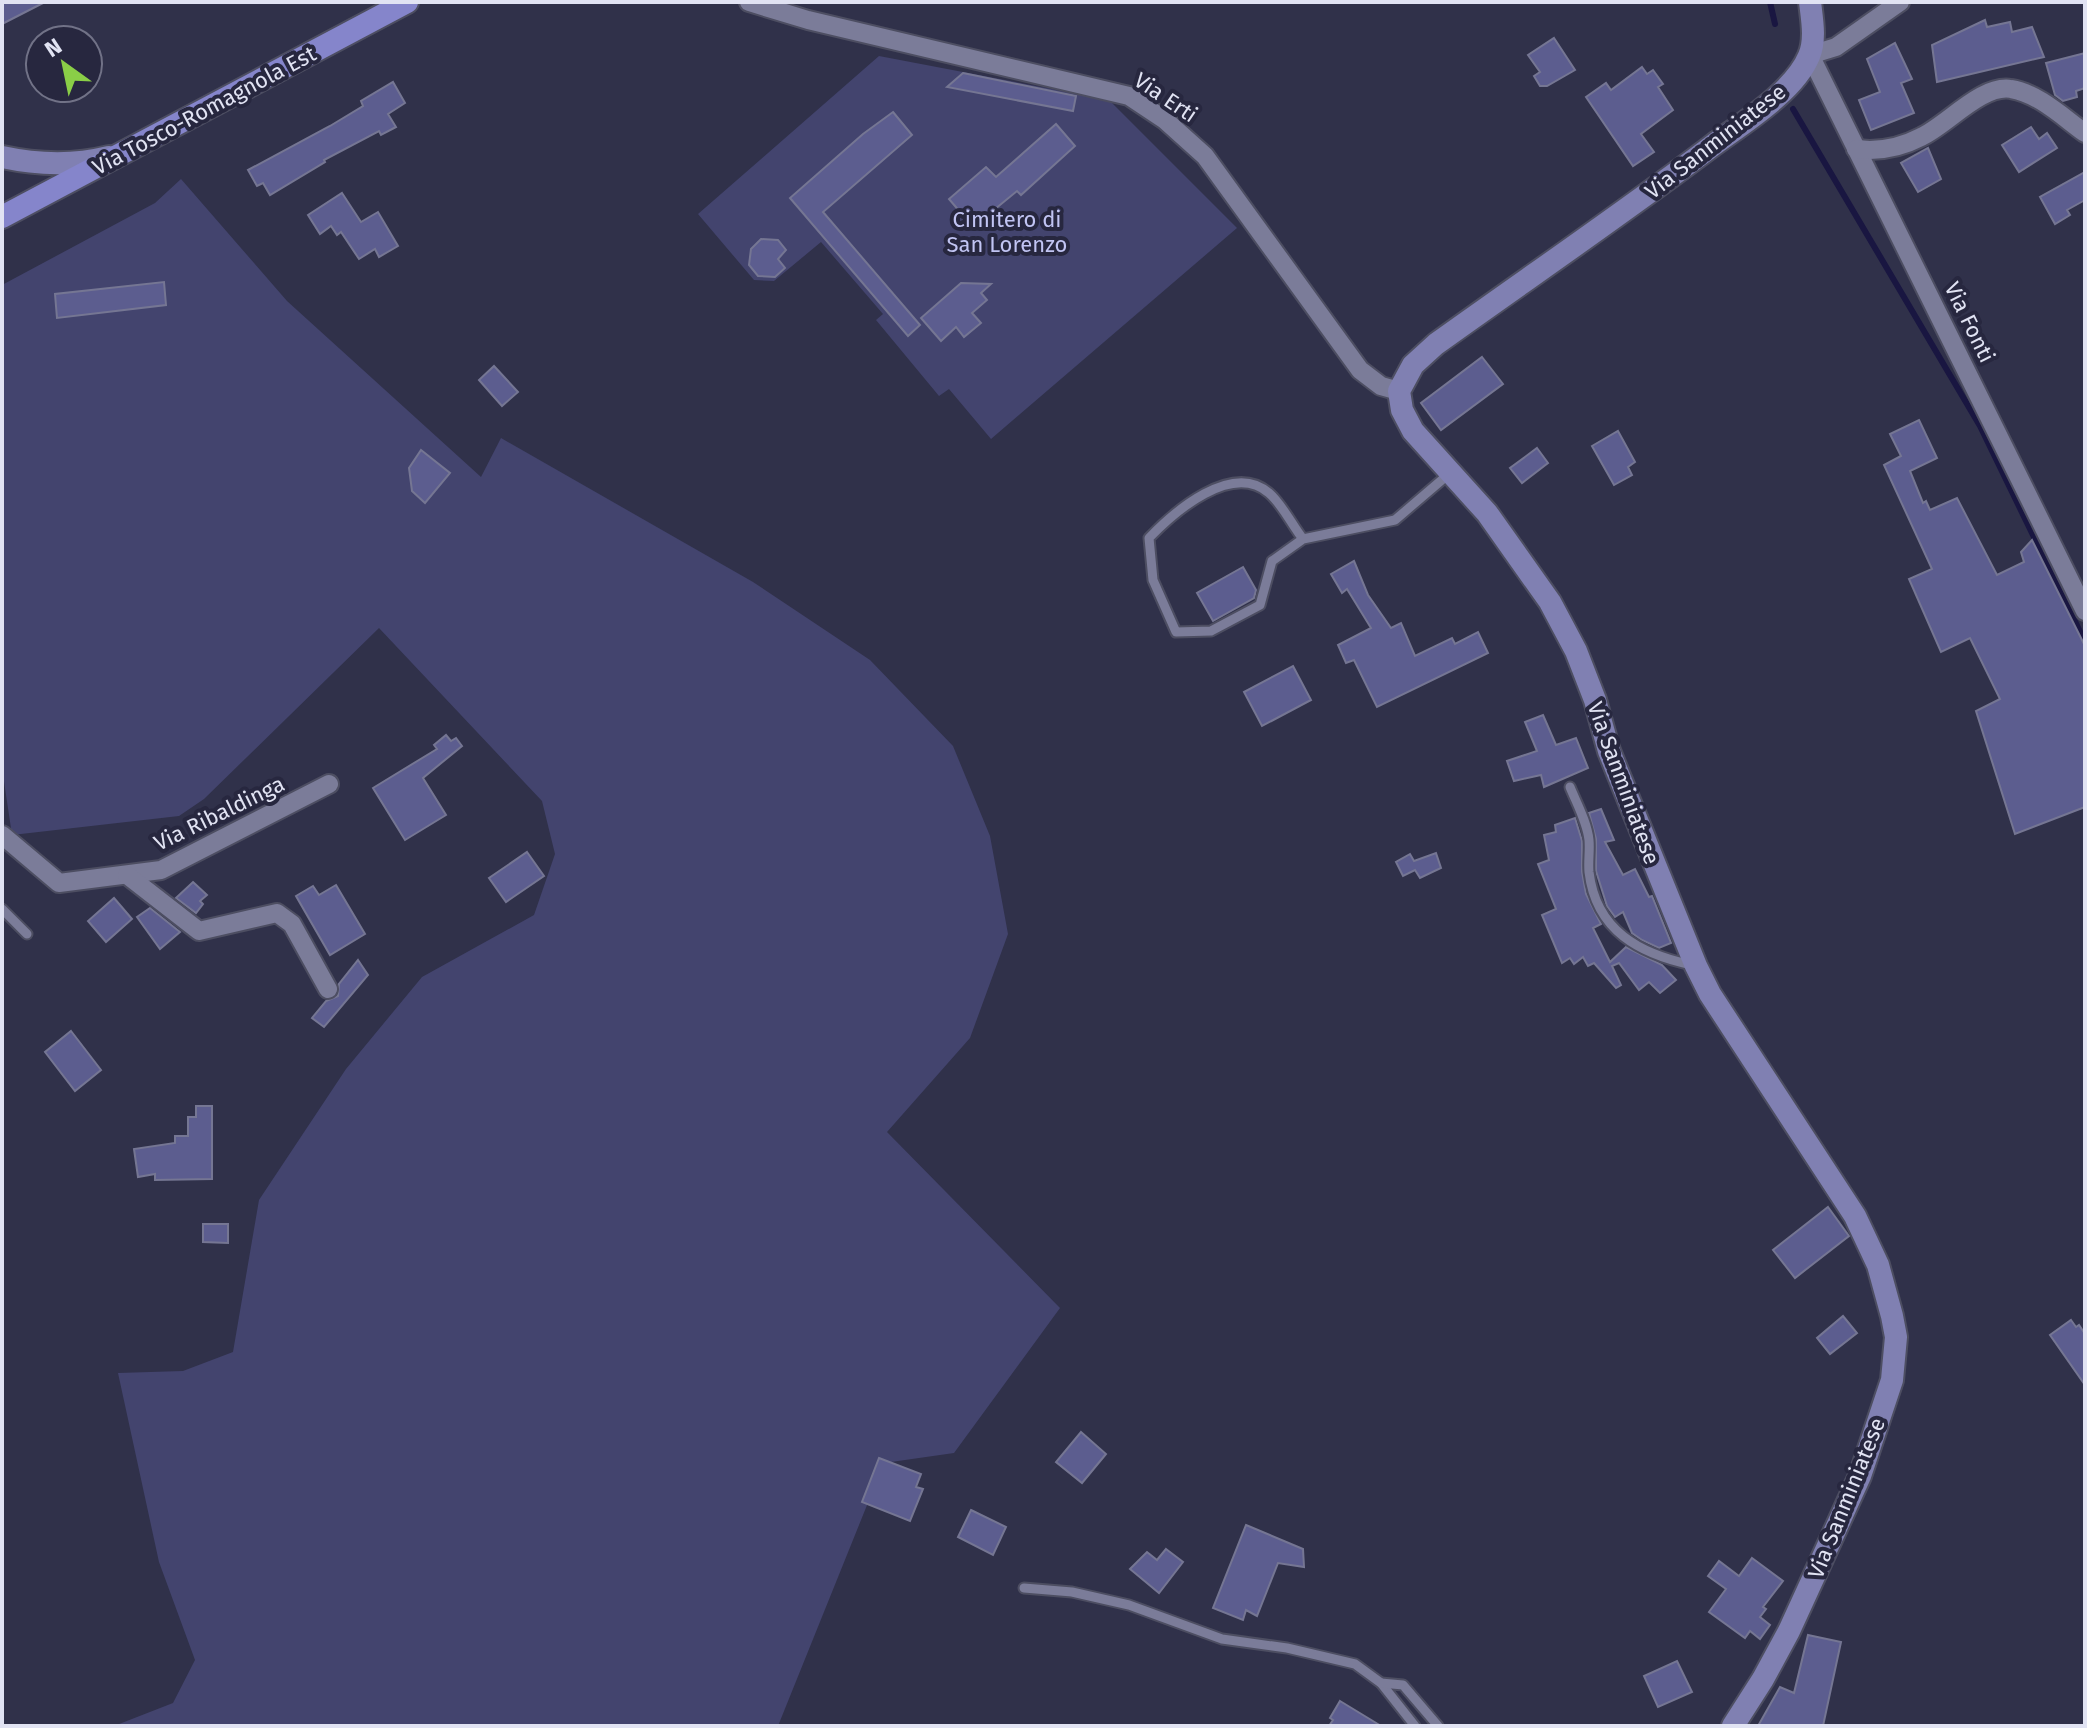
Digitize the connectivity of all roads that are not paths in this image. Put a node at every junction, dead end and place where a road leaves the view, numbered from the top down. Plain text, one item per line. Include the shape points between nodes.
1 (407, 2) edge
2 (749, 2) edge
3 (1810, 2) edge
4 (1900, 2) edge
5 (1810, 55) junction
6 (2085, 133) edge
7 (1856, 149) junction
8 (122, 154) junction
9 (2, 157) edge
10 (2, 217) edge
11 (1399, 391) junction
12 (1450, 473) junction
13 (1303, 539) junction
14 (2085, 611) edge
15 (329, 784) dead end
16 (1570, 787) dead end
17 (2, 835) edge
18 (127, 875) junction
19 (2, 909) edge
20 (27, 934) dead end
21 (1696, 966) junction
22 (328, 989) dead end
23 (1024, 1588) dead end
24 (1381, 1683) junction
25 (1415, 1726) edge
26 (1438, 1726) edge
27 (1733, 1726) edge

1 - 8 main road, Via Tosco-Romagnola Est
2 - 11 street, Via Erti via 1129,96 1205,156 1360,370 1381,386
3 - 5 main road
4 - 5 street via 1836,47
5 - 7 street, Via Fonti
5 - 11 main road, Via Sanminiatese via 1796,78 1765,106 1436,344 1413,365
6 - 7 street via 2040,101 2010,88 1984,94 1922,137 1896,148
7 - 14 street, Via Fonti
8 - 9 main road via 68,164
8 - 10 main road, Via Tosco-Romagnola Est
11 - 12 main road, Via Sanminiatese via 1413,431
12 - 13 lane via 1395,520
12 - 21 main road, Via Sanminiatese via 1550,602 1576,651 1615,766
13 - 13 lane via 1272,561 1260,605 1211,631 1176,632 1153,580 1149,538 1171,515 1203,493 1243,482 1268,492
15 - 18 street, Via Ribaldinga via 161,870
16 - 21 lane via 1589,839 1589,873 1597,901 1611,924 1630,943 1658,958
17 - 18 street, Via Ribaldinga via 59,883
18 - 22 street via 199,931 277,913 292,924
19 - 20 lane
21 - 27 main road, Via Sanminiatese via 1855,1216 1878,1265 1896,1337 1892,1380 1860,1476 1789,1631
23 - 24 lane via 1129,1605 1222,1639 1355,1664
24 - 25 lane
24 - 26 lane via 1403,1685

